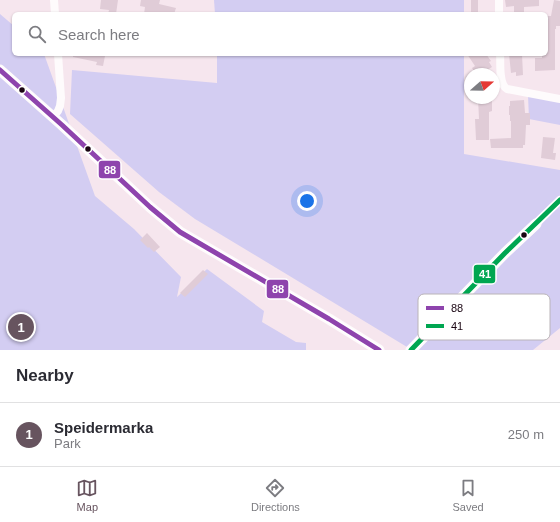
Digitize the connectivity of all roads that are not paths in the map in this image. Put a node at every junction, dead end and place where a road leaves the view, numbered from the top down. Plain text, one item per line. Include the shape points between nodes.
1 (54, 0) edge
2 (498, 0) edge
3 (55, 12) edge
4 (499, 12) edge
5 (58, 56) edge
6 (500, 56) edge
7 (0, 70) edge
8 (560, 98) edge
9 (53, 117) junction
10 (560, 200) edge
11 (536, 224) joint
12 (466, 294) edge
13 (422, 340) edge
14 (379, 350) edge
15 (412, 350) edge

1 - 3 street
2 - 4 street
5 - 9 street via 60,106
6 - 8 street via 501,81 504,87
7 - 9 street
9 - 14 street via 180,232
10 - 11 street
11 - 12 street
13 - 15 street

